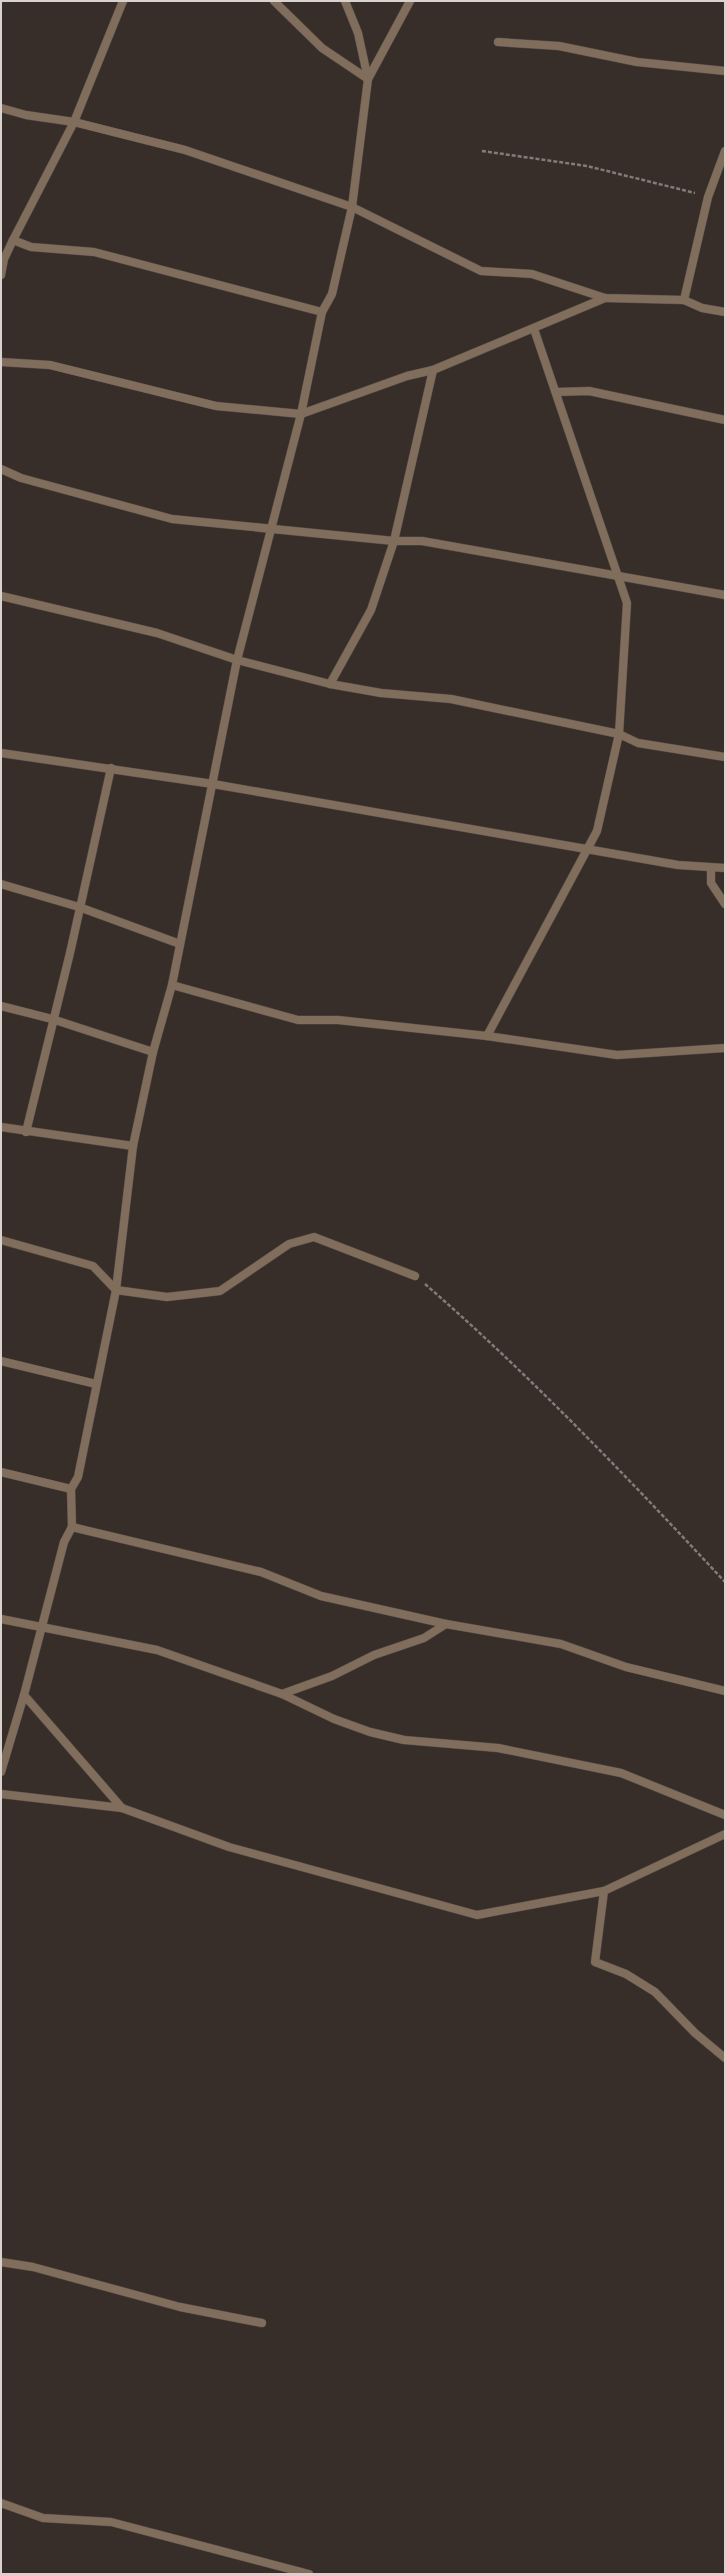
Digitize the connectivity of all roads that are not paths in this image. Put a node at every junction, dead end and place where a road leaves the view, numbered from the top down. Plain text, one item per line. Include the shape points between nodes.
1 (123, 1) edge
2 (274, 1) edge
3 (345, 1) edge
4 (410, 1) edge
5 (498, 42) dead end
6 (725, 71) edge
7 (368, 79) junction
8 (1, 108) edge
9 (74, 122) junction
10 (725, 151) edge
11 (352, 206) junction
12 (13, 240) junction
13 (1, 275) edge
14 (604, 298) junction
15 (684, 300) junction
16 (322, 312) junction
17 (725, 312) edge
18 (534, 329) junction
19 (1, 362) edge
20 (433, 370) junction
21 (556, 392) junction
22 (300, 414) junction
23 (725, 420) edge
24 (1, 469) edge
25 (272, 529) junction
26 (394, 541) junction
27 (617, 575) junction
28 (725, 595) edge
29 (1, 596) edge
30 (237, 660) junction
31 (330, 684) junction
32 (619, 734) junction
33 (1, 753) edge
34 (725, 757) edge
35 (111, 768) junction
36 (213, 784) junction
37 (586, 850) junction
38 (711, 868) junction
39 (725, 868) edge
40 (1, 884) edge
41 (725, 904) edge
42 (79, 907) junction
43 (180, 944) junction
44 (172, 985) junction
45 (1, 1006) edge
46 (52, 1020) junction
47 (487, 1036) junction
48 (725, 1048) edge
49 (153, 1052) junction
50 (1, 1127) edge
51 (26, 1132) junction
52 (133, 1146) junction
53 (1, 1240) edge
54 (415, 1276) road end
55 (116, 1290) junction
56 (1, 1361) edge
57 (96, 1384) junction
58 (1, 1472) edge
59 (71, 1489) junction
60 (72, 1527) junction
61 (1, 1619) edge
62 (446, 1624) junction
63 (42, 1626) junction
64 (725, 1691) edge
65 (282, 1694) junction
66 (24, 1695) junction
67 (1, 1772) edge
68 (1, 1794) edge
69 (122, 1808) junction
70 (725, 1815) edge
71 (725, 1834) edge
72 (604, 1892) junction
73 (725, 2058) edge
74 (1, 2262) edge
75 (262, 2322) dead end
76 (1, 2503) edge
77 (309, 2574) edge

1 - 9 street
2 - 7 street via 322,48
3 - 7 street via 358,33
4 - 7 street
5 - 6 street via 559,46 637,62
7 - 11 street
8 - 9 street via 26,115
9 - 11 street via 185,150
9 - 12 street
10 - 15 street via 708,196
11 - 14 street via 481,271 532,274
11 - 16 street via 332,294
12 - 13 street via 4,260
12 - 16 street via 31,246 94,252
14 - 15 street
14 - 18 street
15 - 17 street via 702,308
16 - 22 street
18 - 20 street
18 - 21 street
19 - 22 street via 50,365 216,406
20 - 22 street via 406,376
20 - 26 street
21 - 23 street via 589,391
21 - 27 street
22 - 25 street
24 - 25 street via 21,478 172,519
25 - 26 street
25 - 30 street
26 - 27 street via 422,541
26 - 31 street via 371,610
27 - 28 street
27 - 32 street via 627,603
29 - 30 street via 157,633
30 - 31 street
30 - 36 street
31 - 32 street via 381,693 451,699
32 - 34 street via 638,742
32 - 37 street via 597,830
33 - 35 street
35 - 36 street
35 - 42 street
36 - 37 street
36 - 43 street
37 - 38 street
37 - 47 street
38 - 39 street
38 - 41 street via 711,883
40 - 42 street
42 - 43 street
42 - 46 street
43 - 44 street
44 - 47 street via 298,1020 338,1020
44 - 49 street
45 - 46 street
46 - 49 street
46 - 51 street
47 - 48 street via 617,1055
49 - 52 street
50 - 51 street
51 - 52 street
52 - 55 street
53 - 55 street via 94,1266
54 - 55 street via 314,1237 289,1244 220,1291 167,1297
55 - 57 street
56 - 57 street
57 - 59 street via 78,1477
58 - 59 street
59 - 60 street
60 - 62 street via 261,1572 321,1596
60 - 63 street via 64,1542
61 - 63 street
62 - 64 street via 562,1644 626,1667
62 - 65 street via 424,1638 374,1655 332,1676
63 - 65 street via 157,1650
63 - 66 street
65 - 70 street via 334,1719 370,1732 404,1740 498,1748 621,1773
66 - 67 street
66 - 69 street
68 - 69 street
69 - 72 street via 229,1847 477,1915
71 - 72 street
72 - 73 street via 595,1962 626,1974 655,1992 695,2034
74 - 75 street via 33,2267 180,2307
76 - 77 street via 44,2518 111,2522

